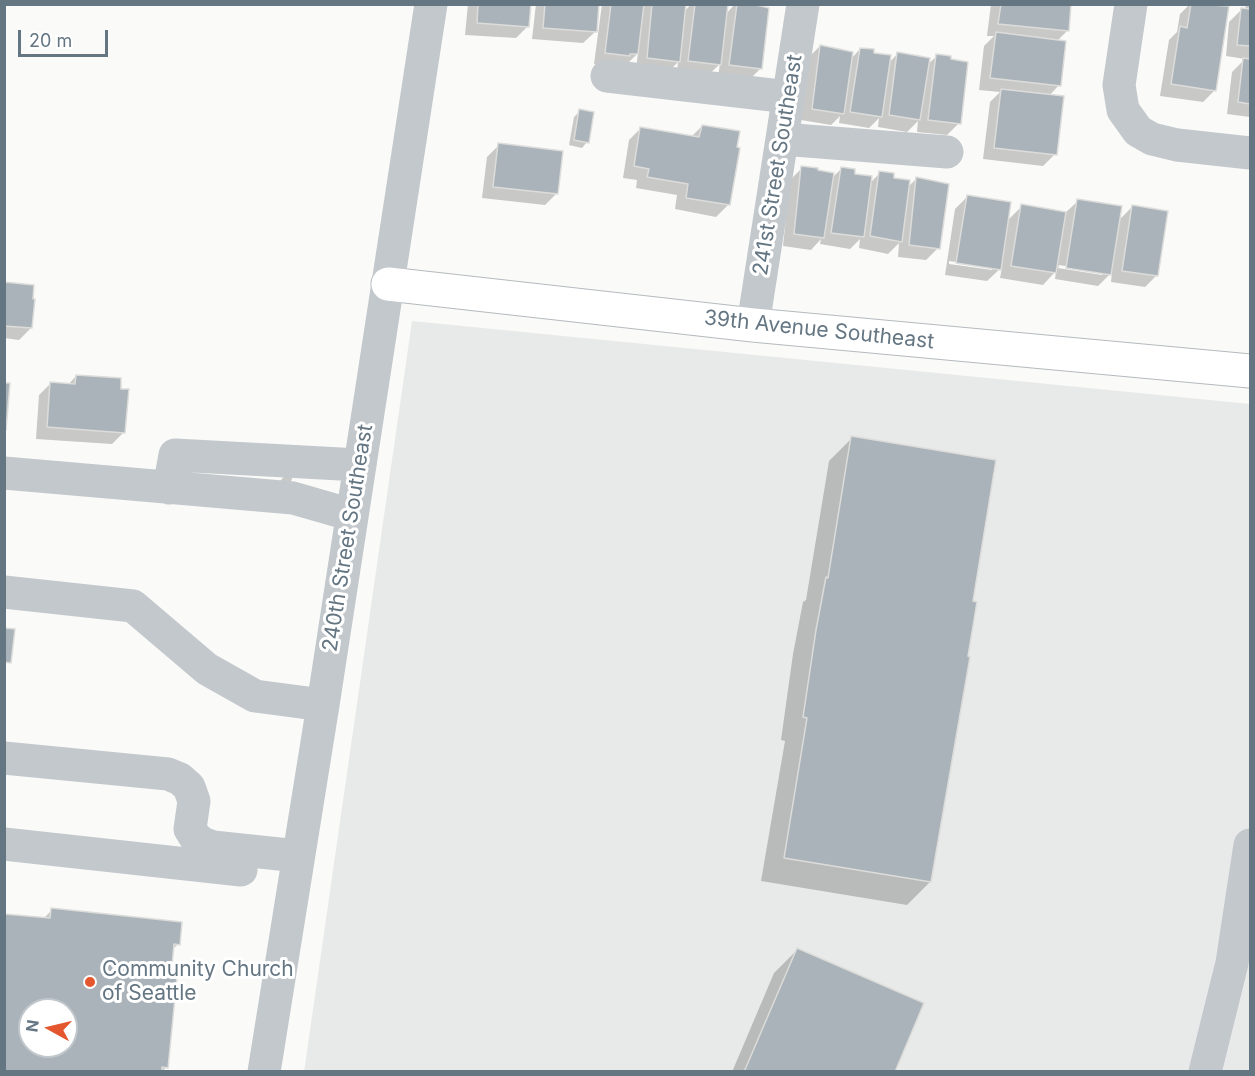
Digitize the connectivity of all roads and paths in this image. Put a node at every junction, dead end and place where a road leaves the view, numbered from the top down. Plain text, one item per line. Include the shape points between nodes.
1 (431, 4) edge
2 (804, 4) edge
3 (1131, 4) edge
4 (607, 76) dead end
5 (789, 97) junction
6 (782, 139) junction
7 (947, 152) dead end
8 (1251, 153) edge
9 (388, 284) junction
10 (753, 325) junction
11 (1251, 371) edge
12 (359, 465) junction
13 (4, 472) edge
14 (169, 488) junction
15 (352, 515) junction
16 (4, 592) edge
17 (323, 705) junction
18 (4, 758) edge
19 (4, 844) edge
20 (1251, 845) edge
21 (296, 866) junction
22 (264, 1071) edge
23 (1205, 1071) edge

1 - 9 street, 240th Street Southeast
2 - 5 street, 241st Street Southeast
3 - 8 street via 1119,85 1123,110 1138,131 1177,145
4 - 5 street
5 - 6 street, 241st Street Southeast
6 - 7 street
6 - 10 street, 241st Street Southeast
9 - 10 main road, 39th Avenue Southeast
9 - 12 street, 240th Street Southeast
10 - 11 main road, 39th Avenue Southeast
12 - 14 street via 175,455
12 - 15 street, 240th Street Southeast
13 - 14 street
14 - 15 street via 293,498
15 - 17 street, 240th Street Southeast
16 - 17 street via 133,606 207,669 255,696
17 - 21 street, 240th Street Southeast
18 - 21 street via 168,774 189,787 194,801 190,829 202,843
19 - 21 street
20 - 23 street via 1232,963
21 - 22 street, 240th Street Southeast

